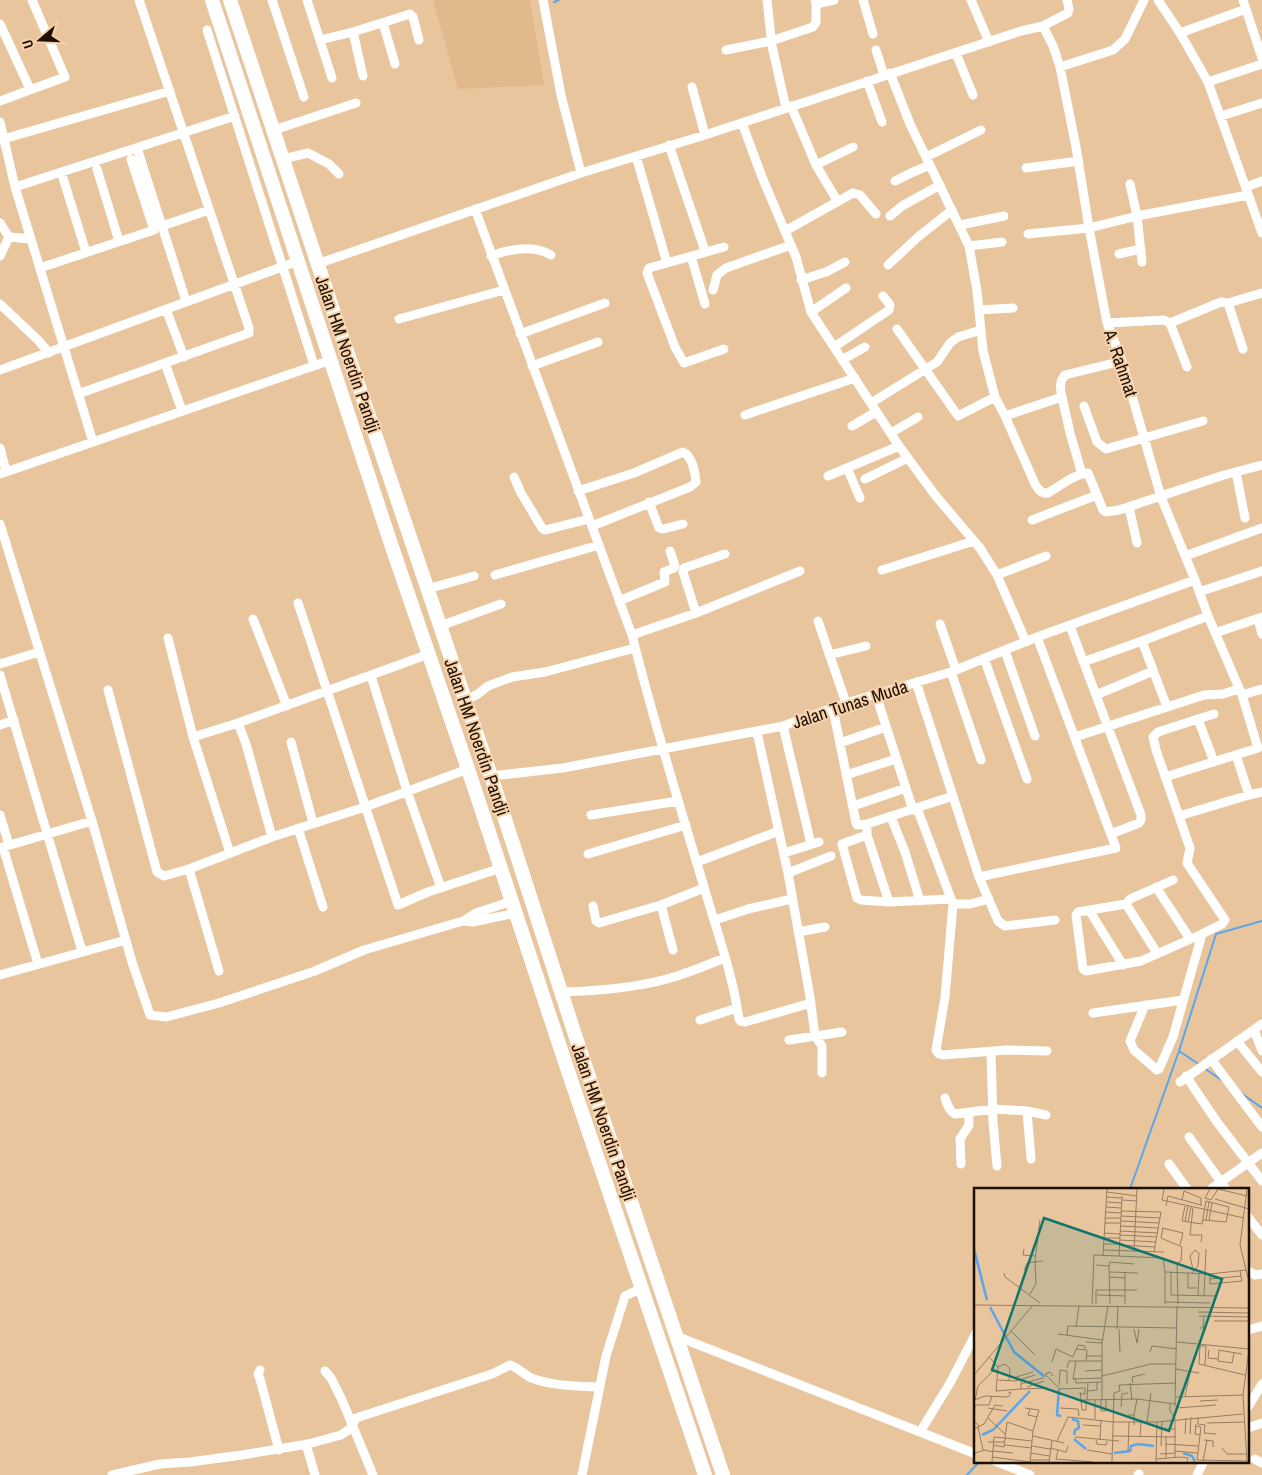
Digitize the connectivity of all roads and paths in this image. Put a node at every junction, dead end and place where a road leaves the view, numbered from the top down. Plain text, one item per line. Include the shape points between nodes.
1 (32, 0) edge
2 (139, 0) edge
3 (212, 0) edge
4 (230, 0) edge
5 (272, 0) edge
6 (307, 0) edge
7 (543, 0) edge
8 (767, 0) edge
9 (834, 0) edge
10 (863, 0) edge
11 (971, 0) edge
12 (1067, 0) edge
13 (1144, 0) edge
14 (1158, 0) edge
15 (815, 2) edge
16 (1244, 4) edge
17 (383, 23) junction
18 (0, 24) edge
19 (1043, 26) junction
20 (353, 32) junction
21 (1180, 33) junction
22 (213, 34) junction
23 (873, 34) dead end
24 (320, 40) junction
25 (419, 40) dead end
26 (771, 41) junction
27 (989, 42) junction
28 (726, 50) dead end
29 (876, 50) dead end
30 (956, 53) junction
31 (1262, 58) edge
32 (395, 64) dead end
33 (1262, 64) edge
34 (1060, 67) junction
35 (887, 74) junction
36 (363, 76) dead end
37 (332, 78) dead end
38 (867, 81) junction
39 (1208, 82) junction
40 (692, 87) dead end
41 (30, 89) junction
42 (170, 91) junction
43 (973, 95) dead end
44 (304, 97) dead end
45 (0, 101) edge
46 (356, 103) dead end
47 (1262, 103) edge
48 (788, 107) junction
49 (235, 116) junction
50 (1221, 116) junction
51 (0, 122) edge
52 (882, 122) dead end
53 (742, 123) junction
54 (274, 130) junction
55 (980, 130) dead end
56 (184, 133) junction
57 (705, 135) junction
58 (2, 139) edge
59 (669, 145) junction
60 (853, 147) dead end
61 (137, 148) junction
62 (636, 156) junction
63 (283, 158) junction
64 (130, 159) dead end
65 (928, 161) junction
66 (1079, 161) junction
67 (816, 165) junction
68 (1026, 168) dead end
69 (97, 170) dead end
70 (581, 173) junction
71 (340, 174) dead end
72 (64, 178) dead end
73 (895, 181) dead end
74 (1262, 181) edge
75 (1130, 184) dead end
76 (940, 185) junction
77 (15, 187) junction
78 (1247, 191) junction
79 (838, 202) junction
80 (475, 209) junction
81 (209, 210) junction
82 (952, 210) junction
83 (876, 214) dead end
84 (890, 216) dead end
85 (1004, 216) dead end
86 (1137, 216) junction
87 (0, 223) edge
88 (960, 225) junction
89 (162, 226) junction
90 (1089, 228) junction
91 (785, 231) junction
92 (1262, 233) edge
93 (1028, 234) dead end
94 (9, 237) junction
95 (31, 239) junction
96 (119, 241) junction
97 (1002, 242) dead end
98 (791, 244) junction
99 (969, 246) junction
100 (724, 247) dead end
101 (1141, 249) junction
102 (705, 251) junction
103 (86, 252) junction
104 (1119, 254) dead end
105 (551, 255) dead end
106 (0, 256) edge
107 (491, 256) junction
108 (691, 256) junction
109 (298, 261) junction
110 (845, 262) dead end
111 (1142, 262) dead end
112 (667, 263) junction
113 (317, 264) junction
114 (888, 265) dead end
115 (283, 266) junction
116 (40, 268) junction
117 (801, 280) junction
118 (234, 284) junction
119 (846, 288) dead end
120 (504, 290) junction
121 (714, 290) dead end
122 (1262, 293) edge
123 (883, 296) dead end
124 (186, 301) junction
125 (605, 303) dead end
126 (1228, 303) junction
127 (0, 304) edge
128 (705, 304) dead end
129 (1013, 308) dead end
130 (166, 309) junction
131 (979, 310) junction
132 (811, 312) junction
133 (399, 319) dead end
134 (1107, 323) junction
135 (1170, 323) junction
136 (897, 329) dead end
137 (980, 330) junction
138 (520, 334) junction
139 (598, 342) dead end
140 (63, 347) junction
141 (834, 347) junction
142 (865, 347) dead end
143 (724, 349) dead end
144 (1243, 349) dead end
145 (49, 353) junction
146 (348, 355) junction
147 (184, 357) junction
148 (842, 360) junction
149 (331, 361) junction
150 (1122, 361) junction
151 (165, 364) junction
152 (314, 365) junction
153 (532, 366) junction
154 (1187, 367) dead end
155 (0, 370) edge
156 (926, 370) junction
157 (855, 378) junction
158 (78, 394) junction
159 (995, 397) junction
160 (1062, 397) junction
161 (871, 403) junction
162 (1084, 406) dead end
163 (182, 411) junction
164 (876, 412) junction
165 (745, 414) dead end
166 (1005, 416) junction
167 (918, 417) dead end
168 (1203, 421) dead end
169 (852, 426) dead end
170 (891, 433) junction
171 (1145, 437) junction
172 (93, 442) junction
173 (899, 446) junction
174 (0, 448) edge
175 (908, 458) junction
176 (1262, 465) edge
177 (847, 468) junction
178 (1236, 472) junction
179 (3, 473) edge
180 (1082, 474) junction
181 (514, 476) dead end
182 (828, 476) dead end
183 (865, 479) dead end
184 (578, 491) junction
185 (1097, 495) junction
186 (1161, 496) junction
187 (860, 498) dead end
188 (649, 502) junction
189 (1129, 507) junction
190 (1245, 518) dead end
191 (1032, 520) dead end
192 (590, 523) junction
193 (0, 524) edge
194 (683, 524) dead end
195 (1262, 528) edge
196 (974, 542) junction
197 (1137, 543) dead end
198 (599, 545) junction
199 (670, 551) dead end
200 (725, 554) dead end
201 (1046, 556) dead end
202 (1185, 556) junction
203 (882, 570) dead end
204 (800, 571) dead end
205 (1262, 572) edge
206 (495, 575) dead end
207 (998, 575) junction
208 (474, 576) dead end
209 (1195, 580) junction
210 (427, 589) junction
211 (1199, 592) junction
212 (619, 601) junction
213 (298, 603) dead end
214 (502, 604) dead end
215 (696, 613) junction
216 (1208, 616) junction
217 (1260, 618) edge
218 (253, 619) dead end
219 (818, 621) dead end
220 (940, 624) dead end
221 (440, 626) junction
222 (1070, 626) junction
223 (1216, 633) junction
224 (1262, 634) edge
225 (632, 635) junction
226 (1037, 637) junction
227 (168, 638) dead end
228 (1142, 640) junction
229 (1026, 642) junction
230 (866, 646) dead end
231 (635, 648) junction
232 (39, 652) junction
233 (1005, 652) junction
234 (429, 654) junction
235 (829, 655) junction
236 (984, 658) junction
237 (1083, 662) junction
238 (0, 664) edge
239 (953, 671) junction
240 (1153, 671) junction
241 (0, 675) edge
242 (371, 676) junction
243 (916, 682) junction
244 (1262, 689) edge
245 (108, 690) dead end
246 (327, 691) junction
247 (1240, 692) junction
248 (876, 695) junction
249 (1096, 695) junction
250 (465, 701) junction
251 (846, 704) junction
252 (287, 706) junction
253 (1167, 707) junction
254 (833, 708) junction
255 (1214, 714) dead end
256 (1198, 719) junction
257 (14, 720) junction
258 (238, 723) junction
259 (1262, 723) edge
260 (0, 725) edge
261 (1252, 725) junction
262 (783, 726) junction
263 (886, 726) junction
264 (1108, 726) junction
265 (757, 732) junction
266 (1035, 736) dead end
267 (194, 737) junction
268 (1075, 737) junction
269 (290, 742) dead end
270 (840, 743) junction
271 (1260, 747) edge
272 (662, 748) junction
273 (1236, 755) junction
274 (896, 759) junction
275 (981, 760) dead end
276 (1214, 762) junction
277 (468, 769) junction
278 (846, 775) junction
279 (491, 776) junction
280 (1165, 777) junction
281 (1027, 779) dead end
282 (906, 788) junction
283 (407, 791) junction
284 (1262, 792) edge
285 (1249, 795) junction
286 (953, 796) junction
287 (678, 801) junction
288 (853, 806) junction
289 (365, 807) junction
290 (915, 809) junction
291 (0, 815) edge
292 (591, 816) dead end
293 (891, 816) junction
294 (1179, 816) junction
295 (92, 821) junction
296 (313, 823) junction
297 (868, 824) junction
298 (686, 825) junction
299 (298, 828) junction
300 (779, 831) junction
301 (1111, 834) junction
302 (46, 835) junction
303 (867, 835) junction
304 (272, 837) junction
305 (4, 847) edge
306 (230, 853) junction
307 (784, 853) junction
308 (588, 854) dead end
309 (831, 856) dead end
310 (697, 862) junction
311 (501, 868) junction
312 (189, 869) junction
313 (788, 873) junction
314 (979, 877) junction
315 (1173, 880) dead end
316 (1156, 887) junction
317 (441, 888) junction
318 (704, 888) junction
319 (792, 899) junction
320 (988, 899) junction
321 (920, 901) junction
322 (889, 902) junction
323 (952, 902) junction
324 (1126, 904) junction
325 (661, 905) junction
326 (593, 906) dead end
327 (323, 907) dead end
328 (514, 907) junction
329 (1089, 910) junction
330 (715, 920) junction
331 (1055, 920) dead end
332 (825, 927) dead end
333 (798, 932) junction
334 (1202, 934) junction
335 (1190, 939) junction
336 (126, 940) junction
337 (673, 950) dead end
338 (82, 951) junction
339 (1158, 953) junction
340 (724, 958) junction
341 (38, 964) junction
342 (1123, 965) junction
343 (219, 971) dead end
344 (0, 976) edge
345 (561, 992) junction
346 (1183, 1000) junction
347 (811, 1003) junction
348 (1145, 1005) junction
349 (737, 1008) junction
350 (1093, 1012) dead end
351 (700, 1020) dead end
352 (1258, 1027) edge
353 (842, 1032) dead end
354 (815, 1036) junction
355 (790, 1040) dead end
356 (1237, 1041) junction
357 (1047, 1051) dead end
358 (991, 1052) junction
359 (1262, 1052) edge
360 (1211, 1059) junction
361 (1262, 1072) edge
362 (822, 1073) dead end
363 (945, 1098) dead end
364 (993, 1109) junction
365 (1027, 1111) junction
366 (969, 1113) junction
367 (1046, 1115) dead end
368 (1262, 1127) edge
369 (1189, 1137) dead end
370 (1262, 1153) edge
371 (1031, 1158) dead end
372 (1248, 1162) junction
373 (961, 1164) dead end
374 (1168, 1164) dead end
375 (997, 1166) dead end
376 (1262, 1181) edge
377 (1224, 1185) edge
378 (1186, 1188) edge
379 (1250, 1219) edge
380 (1262, 1234) edge
381 (642, 1288) junction
382 (676, 1336) junction
383 (974, 1336) edge
384 (260, 1370) dead end
385 (325, 1371) dead end
386 (1262, 1384) edge
387 (600, 1387) junction
388 (1250, 1404) edge
389 (1262, 1423) edge
390 (352, 1426) junction
391 (1250, 1427) edge
392 (920, 1432) junction
393 (306, 1444) junction
394 (279, 1450) junction
395 (974, 1453) edge
396 (997, 1462) edge
397 (1204, 1462) edge
398 (112, 1475) edge
399 (315, 1475) edge
400 (373, 1475) edge
401 (582, 1475) edge
402 (705, 1475) edge
403 (723, 1475) edge
404 (1030, 1475) edge
405 (1198, 1475) edge

1 - 41 street via 65,77
2 - 42 street
3 - 22 main road, Jalan HM Noerdin Pandji
4 - 54 main road, Jalan HM Noerdin Pandji
5 - 44 street
6 - 24 street
7 - 70 street
8 - 26 street
9 - 15 street
10 - 23 street
11 - 27 street
12 - 19 street via 1068,13
13 - 34 street via 1125,39 1113,50
14 - 21 street
15 - 26 street via 816,22 813,27
16 - 21 street
16 - 31 street
17 - 20 street
17 - 25 street via 411,15
17 - 32 street
18 - 41 street
19 - 27 street
19 - 34 street, A. Rahmat
20 - 24 street
20 - 36 street
21 - 39 street
22 - 49 street
22 - 109 main road, Jalan HM Noerdin Pandji
24 - 37 street
26 - 28 street
26 - 48 street
27 - 30 street
29 - 35 street
30 - 35 street
30 - 43 street
33 - 39 street
34 - 66 street, A. Rahmat
35 - 38 street
35 - 65 street
38 - 48 street
38 - 52 street
39 - 50 street
40 - 57 street
41 - 45 street
42 - 56 street
42 - 58 street
46 - 54 street
47 - 50 street
48 - 53 street
48 - 67 street
49 - 56 street
49 - 115 street
50 - 78 street
51 - 58 street
53 - 57 street
53 - 91 street
54 - 63 main road, Jalan HM Noerdin Pandji
55 - 65 street
56 - 61 street
56 - 81 street
57 - 59 street
58 - 77 street
59 - 62 street
59 - 102 street
60 - 67 street
61 - 77 street
61 - 89 street
62 - 70 street
62 - 112 street
63 - 71 street via 308,153
63 - 113 main road, Jalan HM Noerdin Pandji
64 - 96 street via 154,230
65 - 73 street
65 - 76 street
66 - 68 street
66 - 90 street, A. Rahmat
67 - 79 street
69 - 96 street
70 - 80 street
72 - 103 street
74 - 78 street
75 - 86 street
76 - 82 street
76 - 84 street
77 - 95 street
78 - 86 street
78 - 92 street
79 - 83 street via 847,195 858,193
79 - 91 street
80 - 107 street
80 - 113 street
81 - 89 street
81 - 118 street
82 - 88 street
82 - 114 street
85 - 88 street
86 - 90 street
86 - 101 street
87 - 94 street
88 - 99 street
89 - 124 street
90 - 93 street
90 - 134 street, A. Rahmat
91 - 98 street
94 - 95 street
94 - 106 street
95 - 116 street
96 - 103 street
97 - 99 street
98 - 117 street
98 - 121 street via 726,268 717,275
99 - 131 street
100 - 102 street
101 - 104 street
101 - 111 street
102 - 108 street
103 - 116 street
105 - 107 street via 543,250 526,248 506,250
107 - 120 street
108 - 112 street
108 - 128 street
109 - 115 street
109 - 149 main road, Jalan HM Noerdin Pandji
110 - 117 street
112 - 143 street via 649,268 647,273 682,362
113 - 146 main road, Jalan HM Noerdin Pandji
115 - 118 street
115 - 152 street
116 - 140 street
117 - 132 street
118 - 124 street
118 - 147 street via 249,333
119 - 132 street
120 - 133 street
120 - 138 street
122 - 126 street
123 - 141 street via 890,304 889,310
124 - 130 street
125 - 138 street
126 - 135 street via 1221,302
126 - 144 street
127 - 145 street
129 - 131 street
130 - 140 street
130 - 147 street
131 - 137 street
132 - 141 street
134 - 135 street via 1156,320
134 - 150 street, A. Rahmat
135 - 154 street
136 - 156 street
137 - 156 street via 950,343 937,362
137 - 159 street
138 - 153 street
139 - 153 street
140 - 145 street
140 - 158 street
141 - 148 street
142 - 148 street
145 - 155 street
146 - 149 main road via 337,354
146 - 210 main road, Jalan HM Noerdin Pandji
147 - 151 street
148 - 157 street
149 - 152 street
149 - 234 main road, Jalan HM Noerdin Pandji
150 - 160 street via 1065,375 1060,389
150 - 171 street, A. Rahmat
151 - 158 street
151 - 163 street
152 - 163 street
153 - 184 street
156 - 159 street via 958,416
156 - 161 street
157 - 161 street
157 - 165 street
158 - 172 street
159 - 166 street
160 - 166 street
160 - 180 street
161 - 164 street
162 - 171 street via 1097,442 1106,449
163 - 172 street
164 - 169 street
164 - 170 street
166 - 180 street via 1040,491 1048,493
167 - 170 street
168 - 171 street
170 - 173 street
171 - 186 street, A. Rahmat
172 - 179 street
173 - 175 street
173 - 177 street
174 - 179 street
175 - 183 street
175 - 196 street
176 - 178 street
177 - 182 street
177 - 187 street
178 - 186 street
178 - 190 street
180 - 185 street via 1090,475
181 - 192 street via 545,530
184 - 188 street via 686,453 696,482
184 - 192 street
185 - 189 street via 1106,512
185 - 191 street
186 - 189 street
186 - 202 street, A. Rahmat
188 - 192 street
188 - 194 street via 658,528
189 - 197 street
192 - 198 street
193 - 232 street
195 - 202 street
196 - 203 street
196 - 207 street
198 - 206 street
198 - 212 street
199 - 212 street via 675,566 664,572 665,582
200 - 215 street via 684,568
201 - 207 street
202 - 209 street, A. Rahmat
204 - 215 street
205 - 211 street
207 - 229 street
208 - 210 street
209 - 211 street, A. Rahmat
209 - 222 street, Jalan Tunas Muda
210 - 221 main road, Jalan HM Noerdin Pandji
211 - 216 street, A. Rahmat
212 - 225 street
213 - 246 street
214 - 221 street
215 - 225 street
216 - 223 street, A. Rahmat
216 - 228 street
217 - 223 street
217 - 224 street
218 - 252 street
219 - 235 street
220 - 239 street
221 - 250 main road, Jalan HM Noerdin Pandji
222 - 226 street, Jalan Tunas Muda
222 - 237 street
223 - 247 street, A. Rahmat
225 - 231 street
226 - 229 street, Jalan Tunas Muda
226 - 268 street
227 - 267 street
228 - 237 street
228 - 240 street
229 - 233 street, Jalan Tunas Muda
230 - 235 street
231 - 250 street via 545,672 512,677 488,686
231 - 272 street
232 - 238 street
232 - 295 street
233 - 236 street, Jalan Tunas Muda
233 - 266 street
234 - 242 street
234 - 277 main road, Jalan HM Noerdin Pandji
235 - 251 street
236 - 239 street, Jalan Tunas Muda
236 - 281 street
237 - 249 street
239 - 243 street, Jalan Tunas Muda
239 - 275 street
240 - 249 street
240 - 253 street
241 - 257 street
242 - 246 street
242 - 283 street
243 - 248 street, Jalan Tunas Muda
243 - 286 street
244 - 247 street
245 - 312 street via 157,872 164,876
246 - 252 street
246 - 289 street
247 - 253 street via 1204,695
247 - 261 street, A. Rahmat
248 - 251 street, Jalan Tunas Muda
248 - 263 street
249 - 264 street
250 - 279 main road, Jalan HM Noerdin Pandji
251 - 254 street, Jalan Tunas Muda
252 - 258 street
253 - 264 street
254 - 262 street, Jalan Tunas Muda
254 - 270 street
255 - 256 street
256 - 276 street
256 - 280 street via 1158,732 1153,737
257 - 260 street
257 - 302 street
258 - 267 street
258 - 304 street
259 - 261 street
261 - 271 street, A. Rahmat
262 - 265 street, Jalan Tunas Muda
262 - 307 street via 815,843
263 - 270 street
263 - 274 street
264 - 268 street
264 - 301 street via 1142,818 1139,823
265 - 272 street, Jalan Tunas Muda
265 - 300 street
267 - 306 street
268 - 301 street
269 - 296 street
270 - 278 street
271 - 273 street
272 - 279 street, Jalan Tunas Muda via 563,768
272 - 287 street
273 - 276 street
273 - 285 street
274 - 278 street
274 - 282 street
276 - 280 street
277 - 283 street
277 - 311 main road, Jalan HM Noerdin Pandji
278 - 288 street
279 - 345 main road, Jalan HM Noerdin Pandji
280 - 294 street
282 - 288 street
282 - 290 street
283 - 289 street
283 - 317 street
284 - 285 street
285 - 294 street
286 - 290 street
286 - 314 street
287 - 292 street
287 - 298 street
288 - 297 street via 857,825
289 - 296 street
289 - 317 street via 398,905
290 - 293 street
290 - 323 street
291 - 305 street
293 - 297 street
293 - 321 street
294 - 334 street via 1190,848 1187,863 1225,920
295 - 302 street
295 - 336 street
296 - 299 street
297 - 303 street
298 - 308 street
298 - 310 street
299 - 304 street
299 - 327 street
300 - 307 street
300 - 310 street
301 - 314 street via 1116,848
302 - 305 street
302 - 338 street
303 - 322 street
303 - 322 street via 842,844 858,898
304 - 306 street
305 - 341 street
306 - 312 street
307 - 313 street
309 - 313 street
310 - 318 street
311 - 317 street
311 - 328 main road, Jalan HM Noerdin Pandji
312 - 343 street
313 - 319 street
314 - 320 street
315 - 316 street
316 - 324 street
316 - 335 street
318 - 325 street
318 - 330 street
319 - 330 street
319 - 333 street
320 - 323 street via 970,904
320 - 331 street via 998,921 1005,926
321 - 322 street
321 - 323 street
323 - 358 street via 945,997 936,1050 943,1055
324 - 329 street
324 - 339 street
325 - 326 street via 599,923
325 - 337 street
328 - 336 street via 473,922 463,921 364,950 219,1003 166,1017 148,1013
328 - 381 main road, Jalan HM Noerdin Pandji
329 - 342 street
329 - 342 street via 1076,915 1083,969
330 - 340 street
332 - 333 street
333 - 347 street
334 - 335 street
334 - 346 street
335 - 339 street
336 - 338 street
338 - 341 street
339 - 342 street
340 - 345 street via 676,976 631,986
340 - 349 street
341 - 344 street
345 - 382 main road, Jalan HM Noerdin Pandji
346 - 348 street
346 - 348 street via 1173,1037 1157,1070 1134,1050 1130,1041
347 - 349 street via 742,1022
347 - 354 street
348 - 350 street
349 - 351 street
352 - 356 street
352 - 359 street
353 - 354 street
354 - 355 street
354 - 362 street via 822,1046
356 - 360 street
356 - 361 street
357 - 358 street
358 - 364 street
360 - 368 street
360 - 372 street via 1183,1079
363 - 366 street via 952,1113
364 - 365 street
364 - 366 street
364 - 375 street
365 - 367 street
365 - 371 street
366 - 373 street via 969,1125 960,1140
369 - 377 street
370 - 372 street
372 - 376 street
372 - 377 street
374 - 378 street
379 - 380 street
381 - 387 street via 624,1296
381 - 402 main road, Jalan HM Noerdin Pandji
382 - 392 street
382 - 403 main road, Jalan HM Noerdin Pandji
383 - 392 street
384 - 394 street via 258,1374
385 - 390 street
386 - 388 street
387 - 390 street via 548,1383 530,1378 510,1366 356,1418
387 - 401 street
389 - 391 street
390 - 393 street via 341,1435
390 - 400 street
392 - 395 street
393 - 394 street
393 - 399 street
394 - 398 street via 160,1464
396 - 404 street
397 - 405 street

